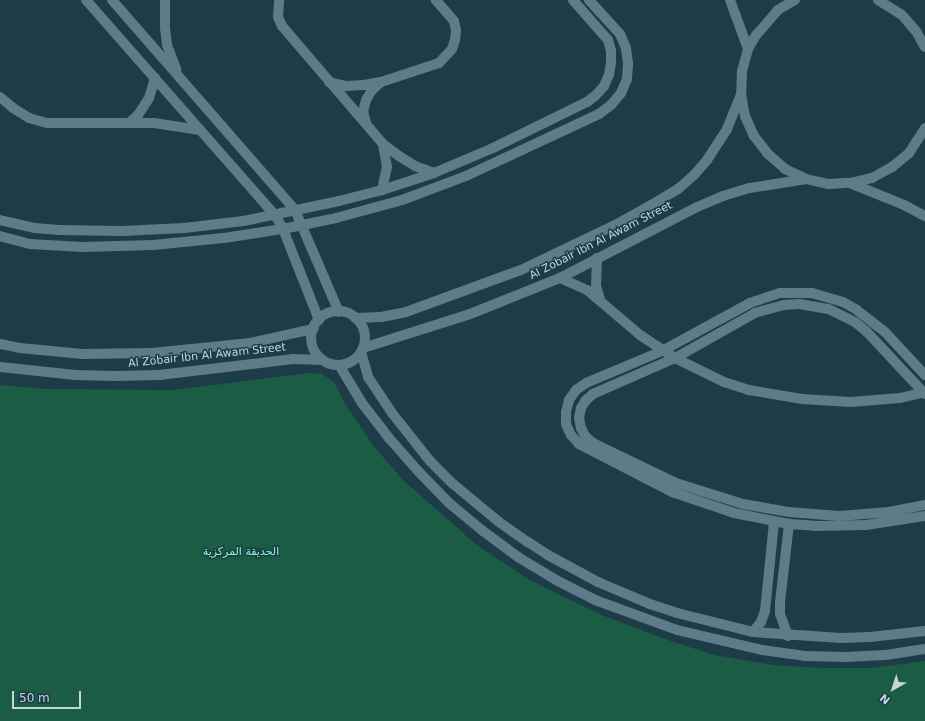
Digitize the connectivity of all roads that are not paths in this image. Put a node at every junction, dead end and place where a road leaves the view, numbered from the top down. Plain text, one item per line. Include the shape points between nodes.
1 (86, 0) edge
2 (112, 0) edge
3 (165, 0) edge
4 (279, 0) edge
5 (436, 0) edge
6 (573, 0) edge
7 (589, 0) edge
8 (730, 0) edge
9 (795, 0) edge
10 (878, 0) edge
11 (925, 47) edge
12 (748, 49) junction
13 (179, 77) junction
14 (154, 78) junction
15 (330, 82) junction
16 (381, 82) junction
17 (741, 94) junction
18 (0, 97) edge
19 (130, 122) junction
20 (366, 123) junction
21 (925, 128) edge
22 (200, 130) junction
23 (384, 144) junction
24 (434, 173) junction
25 (806, 179) junction
26 (850, 183) junction
27 (382, 190) junction
28 (294, 210) junction
29 (275, 215) junction
30 (925, 216) edge
31 (0, 220) edge
32 (303, 225) junction
33 (283, 229) junction
34 (0, 236) edge
35 (597, 258) junction
36 (560, 278) junction
37 (600, 299) junction
38 (340, 312) junction
39 (355, 318) junction
40 (319, 320) junction
41 (313, 329) junction
42 (0, 344) edge
43 (362, 350) junction
44 (662, 351) junction
45 (675, 358) junction
46 (322, 360) junction
47 (339, 365) junction
48 (0, 367) edge
49 (925, 375) edge
50 (924, 393) edge
51 (674, 487) junction
52 (925, 505) edge
53 (914, 507) junction
54 (921, 517) edge
55 (774, 522) junction
56 (789, 524) junction
57 (925, 631) edge
58 (753, 632) junction
59 (788, 636) junction
60 (925, 649) edge

1 - 14 street
2 - 13 street
3 - 13 street via 168,45
4 - 15 street via 278,17 282,26
5 - 16 street via 454,21 456,40 452,49 439,63
6 - 24 street via 608,40 611,63 604,86 587,102 493,148
7 - 32 street via 620,34 626,48 626,78 621,93 611,104 592,117 460,179 369,210
8 - 12 street
9 - 12 street via 778,10 766,22
10 - 11 street via 902,15 916,31
12 - 17 street via 742,71
13 - 28 street
14 - 19 street via 149,98
14 - 22 street
15 - 16 street via 346,86
15 - 20 street
16 - 20 street via 366,100 363,112
17 - 25 street via 745,116 763,148 785,169
17 - 39 street, Al Zobair Ibn Al Awam Street via 727,129 707,160 678,189 658,201 617,224 521,270 406,312 381,317
18 - 19 street via 29,118 47,123
19 - 22 street
20 - 23 street
21 - 26 street via 909,153 892,167 872,178
22 - 29 street
23 - 24 street via 404,159
23 - 27 street via 387,167
24 - 27 street
25 - 26 street via 828,184
25 - 35 street, Al Zobair Ibn Al Awam Street via 750,188 723,196
26 - 30 street
27 - 28 street
28 - 29 street
28 - 32 street
29 - 31 street via 191,227 122,231 47,229
29 - 33 street
32 - 33 street
32 - 38 street
33 - 34 street via 188,242 122,247 56,247 30,244
33 - 40 street
35 - 36 street, Al Zobair Ibn Al Awam Street
35 - 37 street via 596,286
36 - 37 street via 574,283
36 - 43 street, Al Zobair Ibn Al Awam Street via 470,314
37 - 44 street via 619,318
38 - 39 street
38 - 40 street via 328,313
39 - 43 street via 364,332
40 - 41 street
41 - 42 street, Al Zobair Ibn Al Awam Street via 250,343 152,353 83,354
41 - 46 street via 312,346
43 - 47 street via 351,362
43 - 58 street via 368,377 410,438 452,483 499,522 567,566 624,593 677,612
44 - 45 street
44 - 49 street via 764,297 780,293 812,292 833,298 857,310 885,332
44 - 51 street via 576,390 569,400 566,424 579,444
45 - 50 street via 724,382 775,396 851,402
45 - 50 street via 756,313 784,305 814,306 835,312 855,322
45 - 51 street via 593,394 583,404 579,418 581,428 593,443
46 - 47 street
46 - 48 street, Al Zobair Ibn Al Awam Street via 293,359 174,374 117,376 76,376
47 - 60 street via 362,403 388,438 449,502 518,557 596,600 677,630 762,650 805,656 845,657 886,655
51 - 53 street via 743,504 814,515 864,515
51 - 55 street via 727,511
52 - 53 street
53 - 54 street
54 - 56 street via 878,524
55 - 56 street
55 - 58 street via 765,611
56 - 59 street via 780,602 780,614
57 - 59 street via 870,637
58 - 59 street

